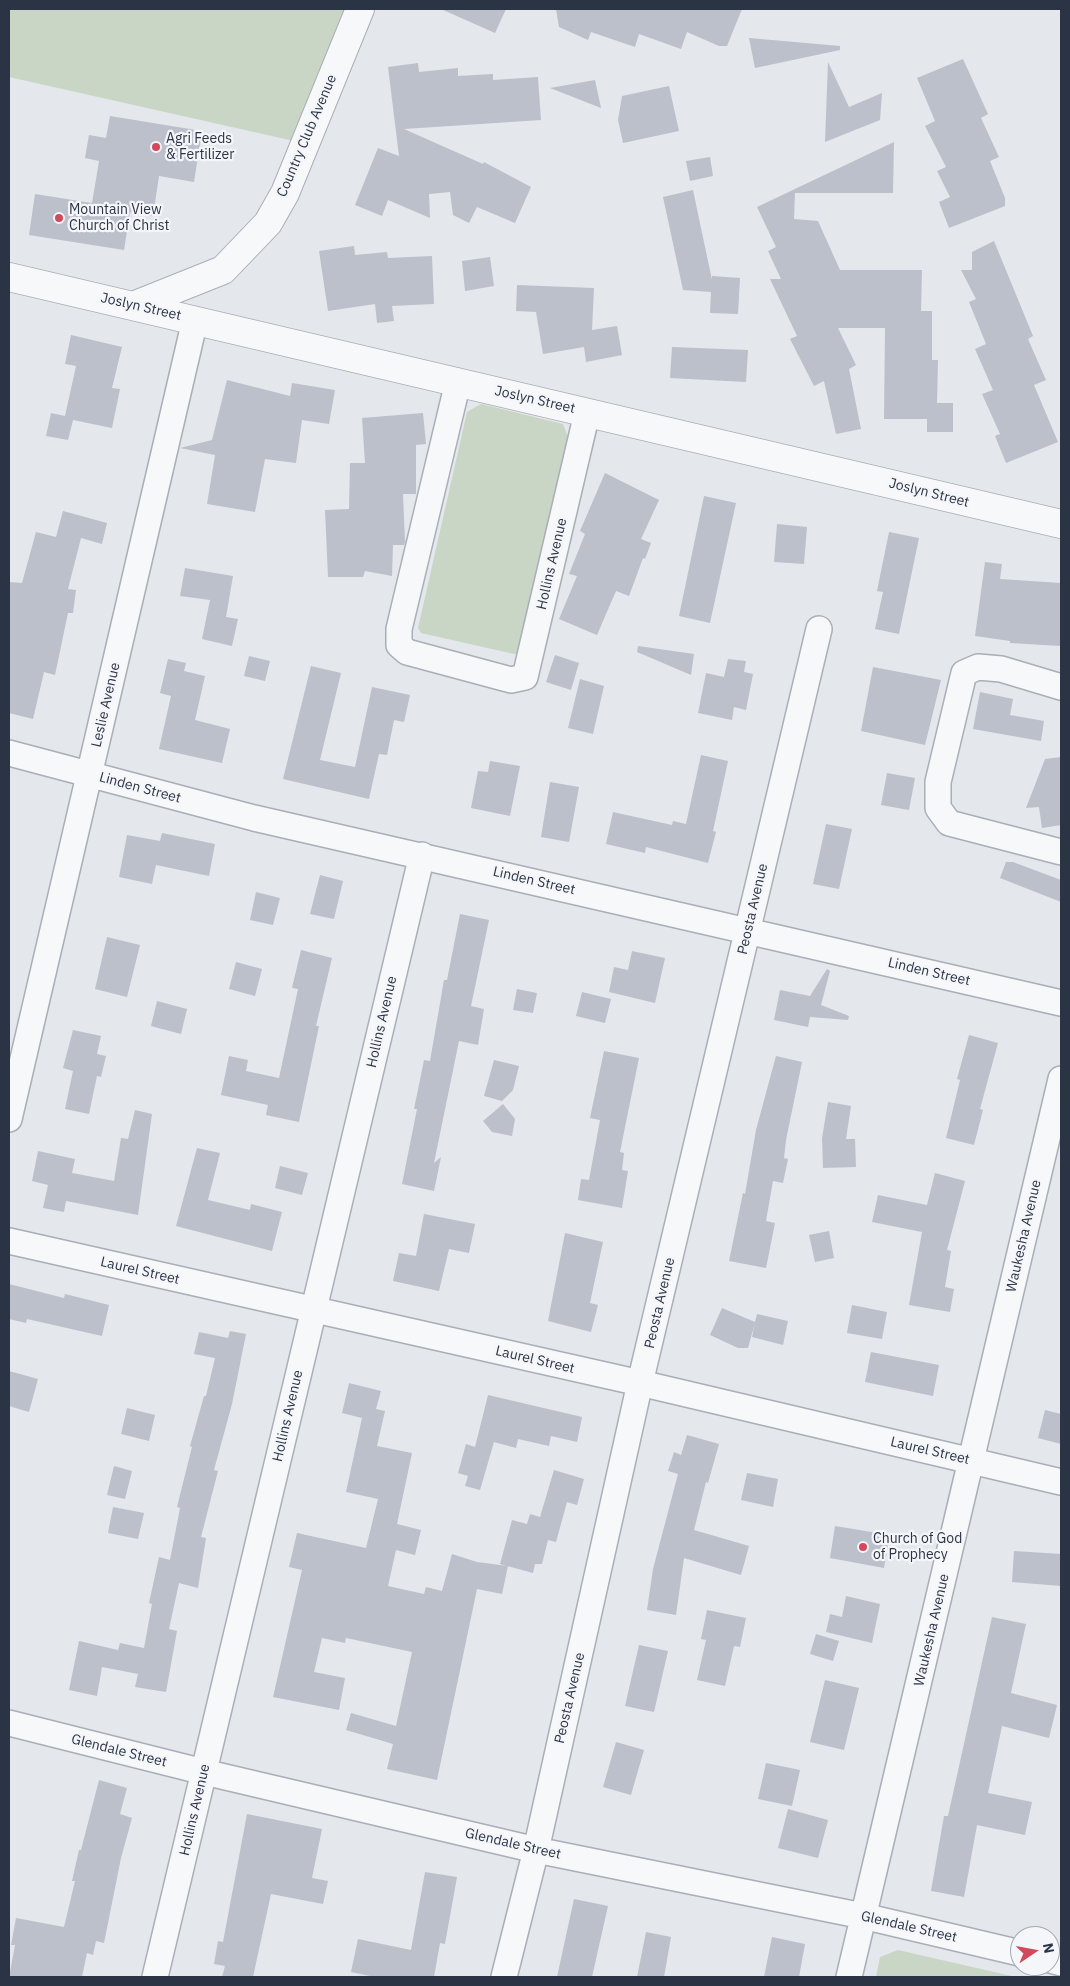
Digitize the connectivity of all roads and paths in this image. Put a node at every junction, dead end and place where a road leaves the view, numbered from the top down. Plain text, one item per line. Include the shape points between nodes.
1 (360, 9) edge
2 (9, 277) edge
3 (133, 306) junction
4 (195, 320) junction
5 (458, 382) junction
6 (587, 413) junction
7 (1061, 524) edge
8 (818, 629) dead end
9 (1061, 687) edge
10 (9, 753) edge
11 (90, 774) junction
12 (1061, 852) edge
13 (422, 855) junction
14 (748, 930) junction
15 (1061, 1003) edge
16 (1061, 1079) edge
17 (9, 1119) edge
18 (9, 1241) edge
19 (313, 1310) junction
20 (640, 1383) junction
21 (972, 1461) junction
22 (1061, 1482) edge
23 (9, 1722) edge
24 (204, 1772) junction
25 (536, 1850) junction
26 (863, 1916) junction
27 (1010, 1951) edge
28 (155, 1977) edge
29 (504, 1977) edge
30 (849, 1977) edge

1 - 3 street, Country Club Avenue via 285,193 268,222 223,270
2 - 3 street, Joslyn Street
3 - 4 street, Joslyn Street
4 - 5 street, Joslyn Street
4 - 11 street, Leslie Avenue
5 - 6 street, Joslyn Street
5 - 6 street, Hollins Avenue via 399,628 399,645 407,652 511,680 525,677
6 - 7 street, Joslyn Street
8 - 14 street, Peosta Avenue
9 - 12 street via 1001,669 978,667 964,673 938,782 938,808 949,823
10 - 11 street, Linden Street
11 - 13 street, Linden Street via 254,818
11 - 17 street, Leslie Avenue
13 - 14 street, Linden Street
13 - 19 street, Hollins Avenue
14 - 15 street, Linden Street
14 - 20 street, Peosta Avenue
16 - 21 street, Waukesha Avenue
18 - 19 street, Laurel Street
19 - 20 street, Laurel Street
19 - 24 street, Hollins Avenue
20 - 21 street, Laurel Street
20 - 25 street, Peosta Avenue
21 - 22 street, Laurel Street
21 - 26 street, Waukesha Avenue
23 - 24 street, Glendale Street
24 - 25 street, Glendale Street
24 - 28 street, Hollins Avenue
25 - 26 street, Glendale Street
25 - 29 street, Peosta Avenue
26 - 27 street, Glendale Street
26 - 30 street, Waukesha Avenue

